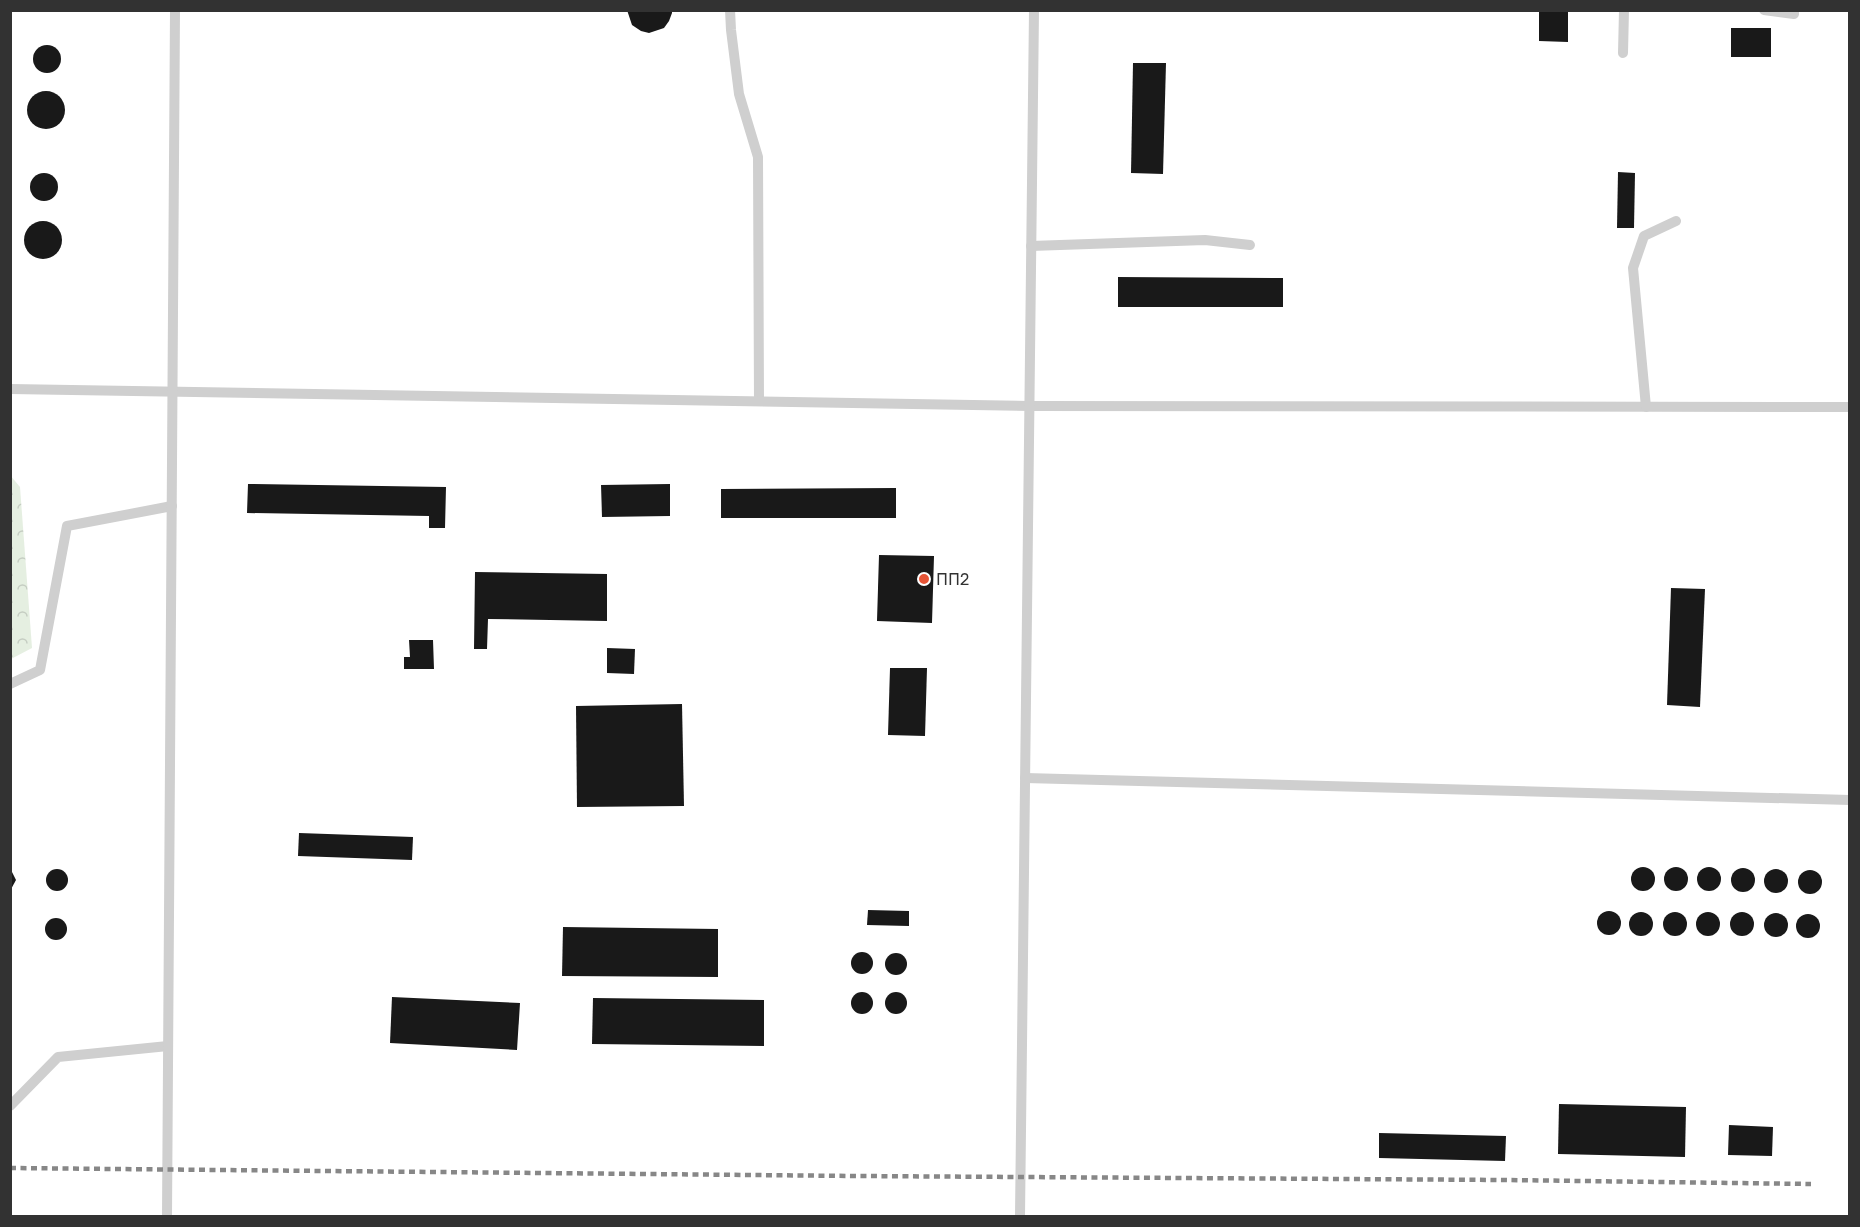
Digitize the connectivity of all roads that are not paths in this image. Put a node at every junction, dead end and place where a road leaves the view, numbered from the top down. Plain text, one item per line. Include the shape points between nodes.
1 (175, 10) edge
2 (730, 10) edge
3 (1034, 10) edge
4 (1624, 10) edge
5 (1764, 10) edge
6 (1794, 10) edge
7 (1623, 53) dead end
8 (1676, 221) dead end
9 (1250, 244) dead end
10 (1031, 246) junction
11 (10, 389) edge
12 (173, 390) junction
13 (759, 401) junction
14 (1030, 406) junction
15 (1646, 407) junction
16 (1850, 407) edge
17 (172, 506) junction
18 (10, 684) edge
19 (1025, 778) junction
20 (1850, 800) edge
21 (168, 1046) junction
22 (10, 1106) edge
23 (167, 1216) edge
24 (1020, 1216) edge

1 - 12 lane
2 - 13 lane via 739,94 758,157
3 - 10 lane
4 - 7 lane
5 - 6 lane via 1794,14
8 - 15 lane via 1644,236 1633,268
9 - 10 lane via 1205,240
10 - 14 lane
11 - 12 lane
12 - 13 lane
12 - 17 lane
13 - 14 lane
14 - 15 lane
14 - 19 lane
15 - 16 lane
17 - 18 lane via 67,526 40,670
17 - 21 lane
19 - 20 lane
19 - 24 lane
21 - 22 lane via 58,1057
21 - 23 lane

